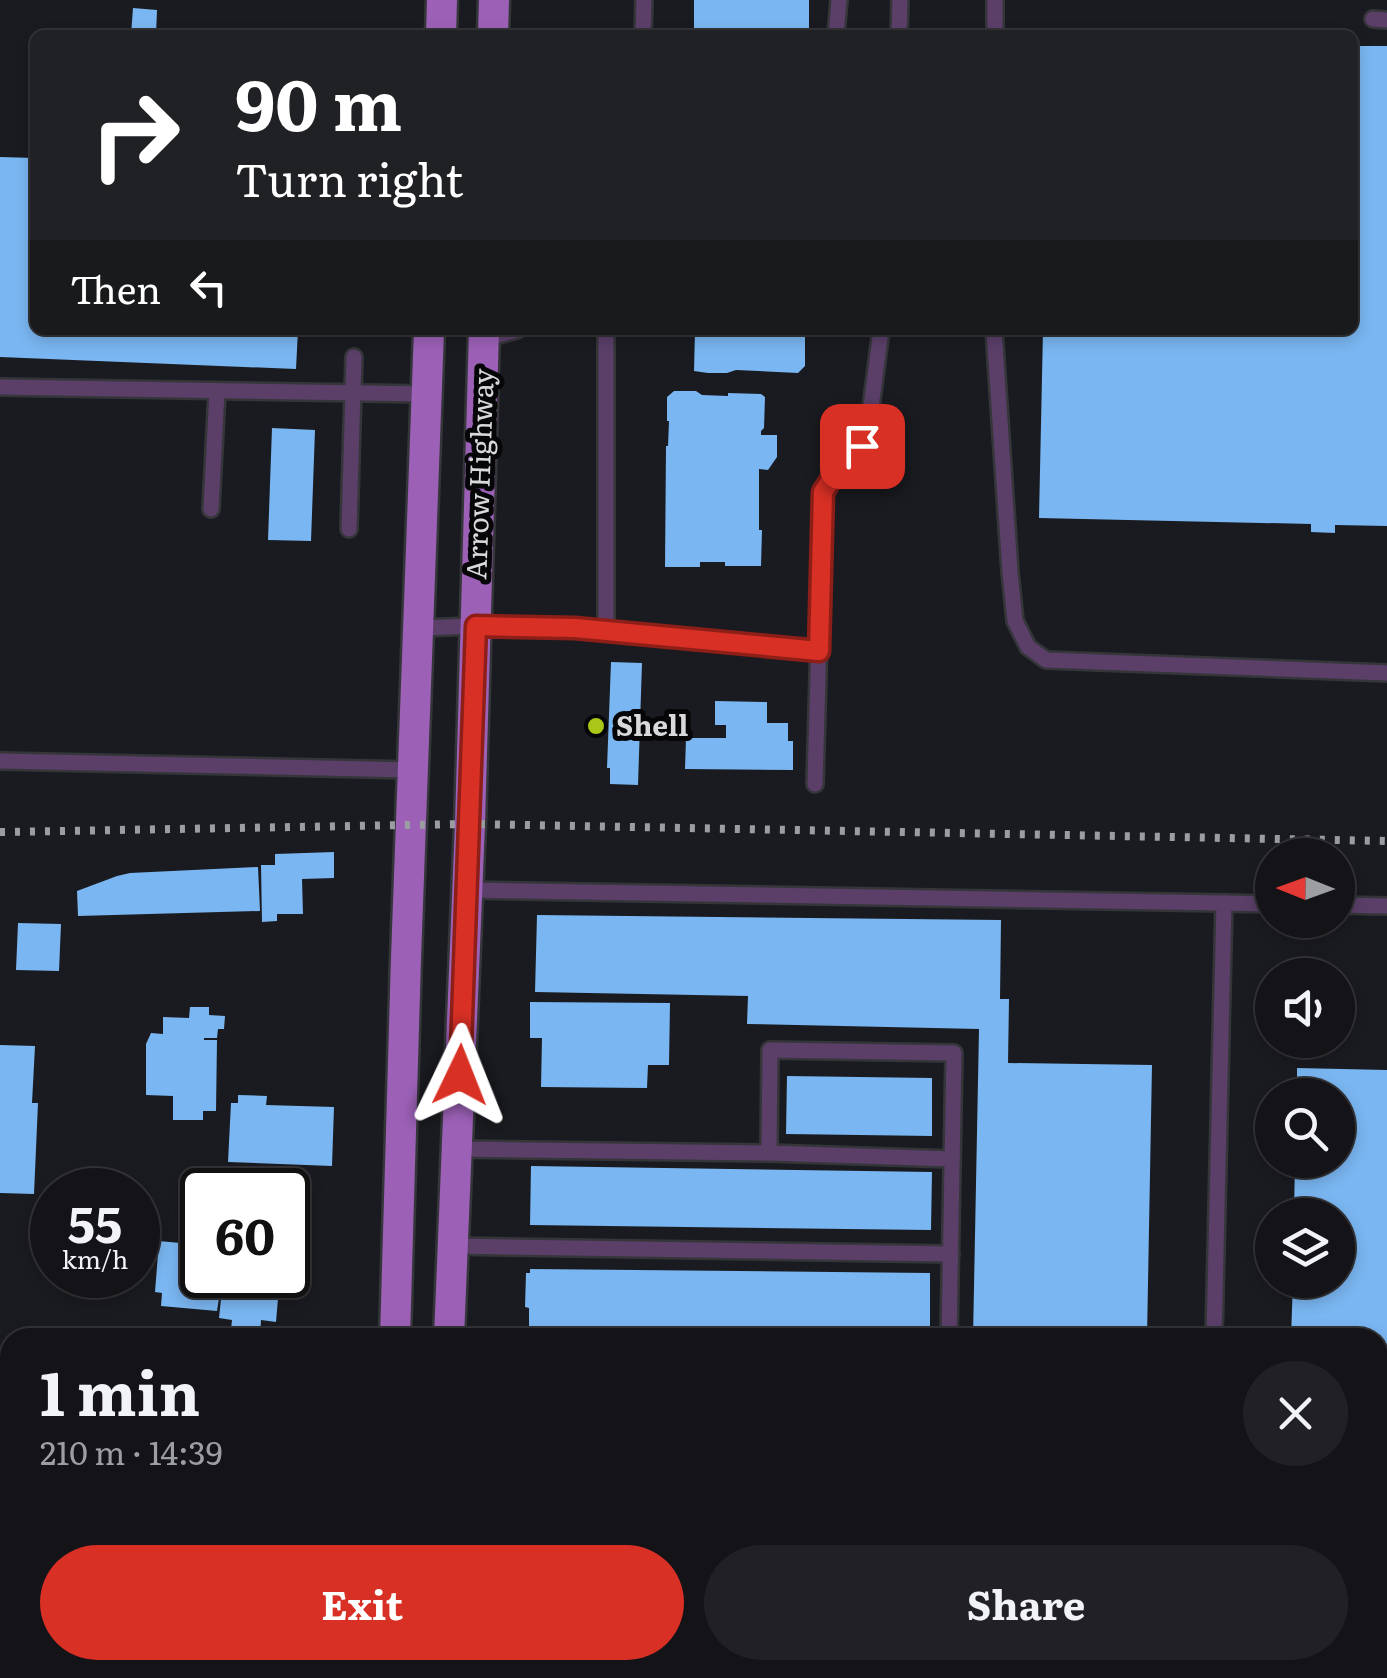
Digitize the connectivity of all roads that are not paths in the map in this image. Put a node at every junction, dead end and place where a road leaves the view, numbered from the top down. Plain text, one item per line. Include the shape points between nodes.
1 (442, 0) edge
2 (494, 0) edge
3 (644, 0) edge
4 (839, 0) edge
5 (900, 0) edge
6 (995, 0) edge
7 (643, 28) edge
8 (441, 30) edge
9 (493, 30) edge
10 (836, 30) edge
11 (898, 30) edge
12 (995, 30) edge
13 (429, 335) edge
14 (484, 335) edge
15 (606, 335) edge
16 (880, 335) edge
17 (994, 335) edge
18 (354, 357) dead end
19 (0, 387) edge
20 (217, 391) junction
21 (354, 393) junction
22 (426, 394) junction
23 (210, 509) dead end
24 (349, 529) dead end
25 (476, 626) junction
26 (419, 628) junction
27 (606, 631) junction
28 (819, 651) junction
29 (1387, 674) edge
30 (0, 761) edge
31 (412, 770) junction
32 (815, 784) dead end
33 (467, 890) junction
34 (1224, 903) junction
35 (1255, 904) edge
36 (1355, 906) edge
37 (1387, 906) edge
38 (456, 1149) junction
39 (769, 1154) junction
40 (952, 1159) junction
41 (452, 1246) junction
42 (951, 1254) junction
43 (395, 1328) edge
44 (449, 1328) edge
45 (950, 1328) edge
46 (1214, 1328) edge

1 - 8 main road
2 - 9 main road
3 - 7 lane
4 - 10 lane
5 - 11 lane
6 - 12 lane
13 - 22 main road, Arrow Highway
14 - 25 main road, Arrow Highway
15 - 27 lane
16 - 28 lane via 862,446 823,492
17 - 29 lane via 1015,621 1028,646 1046,660
18 - 21 lane
19 - 20 lane
20 - 21 lane
20 - 23 lane
21 - 22 lane
21 - 24 lane
22 - 26 main road, Arrow Highway
25 - 26 lane
25 - 27 lane
25 - 33 main road, Arrow Highway
26 - 31 main road, Arrow Highway
27 - 28 lane
28 - 32 lane
30 - 31 lane
31 - 43 main road, Arrow Highway
33 - 34 lane
33 - 38 main road, Arrow Highway
34 - 35 lane
34 - 46 lane
36 - 37 lane
38 - 39 lane
38 - 41 main road, Arrow Highway
39 - 40 lane
39 - 40 lane via 770,1050 954,1053
40 - 42 lane
41 - 42 lane
41 - 44 main road, Arrow Highway
42 - 45 lane

